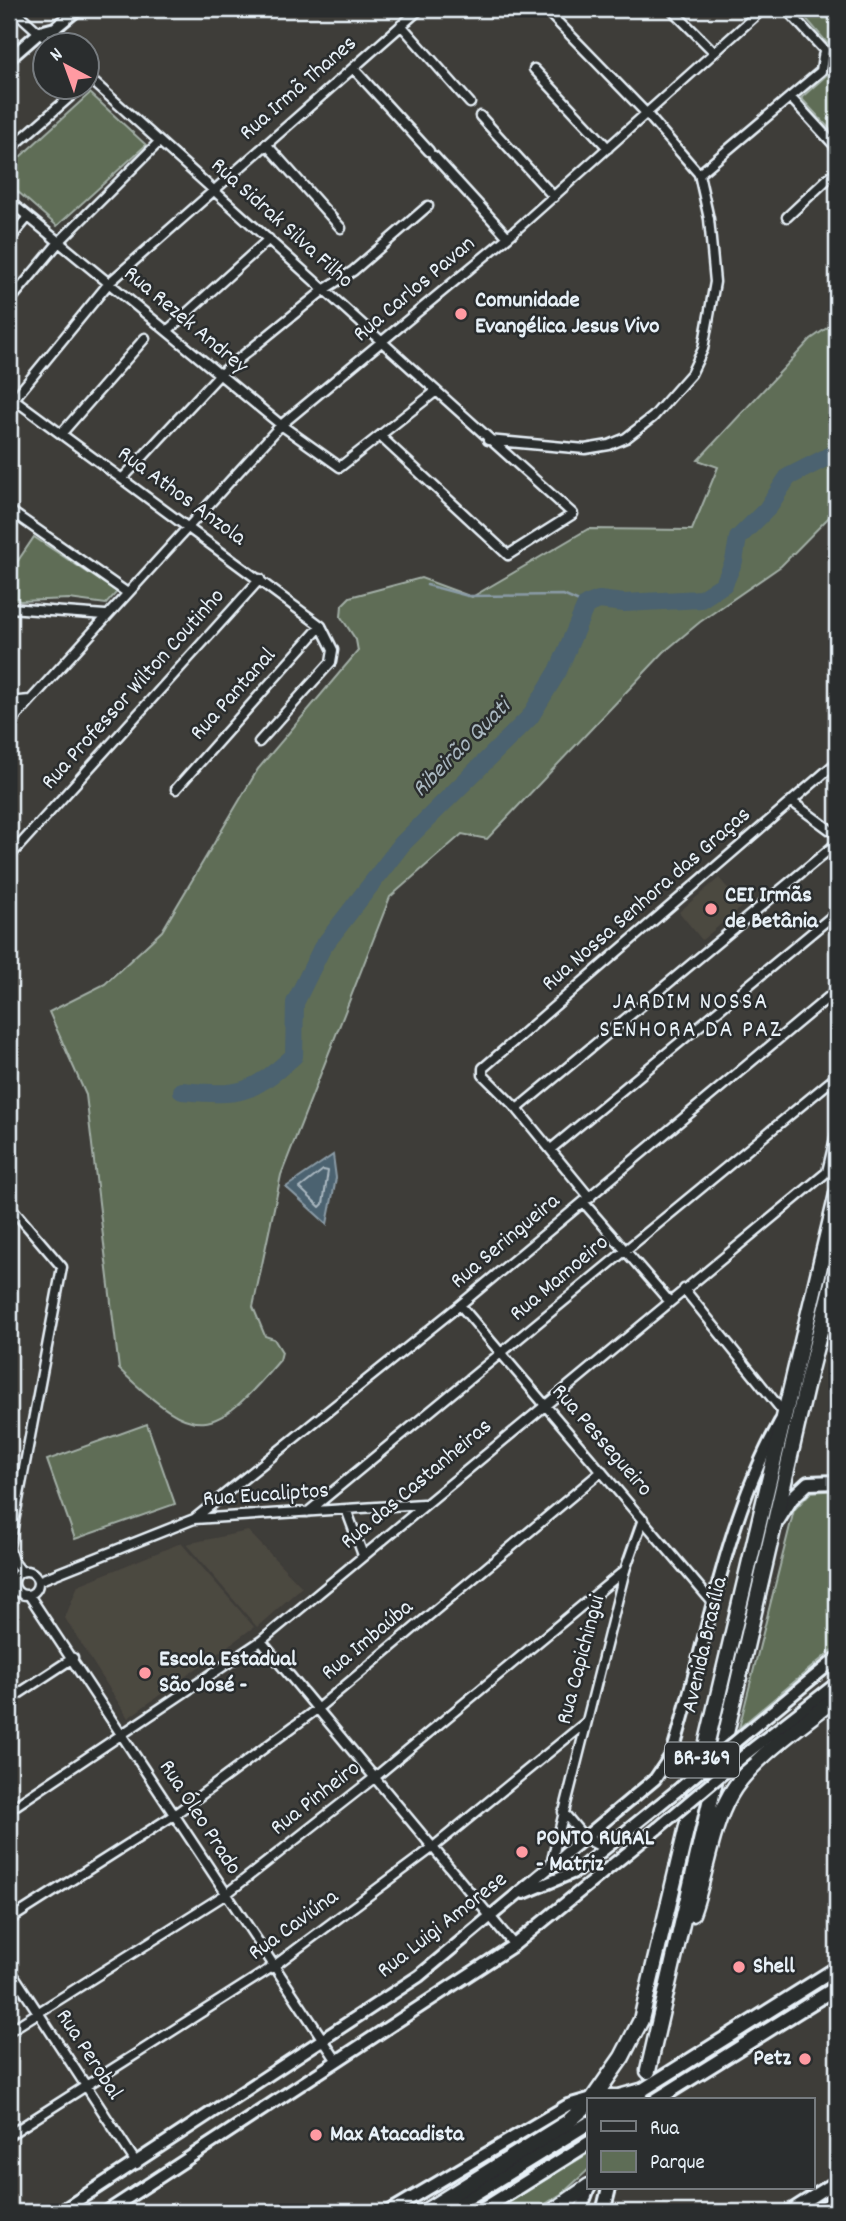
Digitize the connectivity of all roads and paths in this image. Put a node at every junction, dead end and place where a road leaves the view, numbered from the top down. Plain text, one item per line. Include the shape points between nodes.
1 (13, 9) edge
2 (78, 9) edge
3 (545, 9) edge
4 (671, 9) edge
5 (763, 9) edge
6 (786, 9) edge
7 (417, 10) edge
8 (401, 25) junction
9 (40, 32) joint
10 (32, 39) edge
11 (713, 51) junction
12 (9, 58) edge
13 (353, 68) junction
14 (534, 69) dead end
15 (102, 91) edge
16 (790, 97) junction
17 (64, 102) edge
18 (470, 103) dead end
19 (647, 114) junction
20 (480, 116) dead end
21 (159, 142) junction
22 (266, 144) junction
23 (608, 148) junction
24 (837, 148) edge
25 (9, 150) edge
26 (837, 170) edge
27 (699, 174) junction
28 (213, 189) junction
29 (554, 197) junction
30 (9, 201) edge
31 (428, 206) dead end
32 (788, 216) dead end
33 (28, 217) junction
34 (341, 228) dead end
35 (508, 237) junction
36 (269, 239) junction
37 (9, 240) edge
38 (59, 242) junction
39 (109, 283) junction
40 (325, 289) junction
41 (9, 302) edge
42 (167, 331) junction
43 (145, 338) dead end
44 (383, 342) junction
45 (219, 375) junction
46 (435, 391) junction
47 (10, 400) edge
48 (281, 425) junction
49 (61, 434) junction
50 (380, 436) junction
51 (488, 440) junction
52 (122, 479) junction
53 (9, 510) edge
54 (188, 526) junction
55 (260, 579) junction
56 (126, 592) junction
57 (9, 608) edge
58 (105, 615) junction
59 (321, 626) junction
60 (30, 700) junction
61 (9, 702) edge
62 (9, 724) edge
63 (259, 742) dead end
64 (837, 762) edge
65 (176, 789) dead end
66 (791, 800) junction
67 (837, 835) edge
68 (837, 843) edge
69 (9, 857) edge
70 (837, 912) edge
71 (837, 990) edge
72 (837, 1076) edge
73 (517, 1110) junction
74 (837, 1130) edge
75 (551, 1149) junction
76 (837, 1194) edge
77 (587, 1200) junction
78 (9, 1205) edge
79 (625, 1250) junction
80 (837, 1264) edge
81 (684, 1289) junction
82 (669, 1301) junction
83 (829, 1301) junction
84 (460, 1305) junction
85 (501, 1353) junction
86 (837, 1357) edge
87 (544, 1405) junction
88 (784, 1413) junction
89 (602, 1471) junction
90 (837, 1482) edge
91 (423, 1504) junction
92 (346, 1509) junction
93 (308, 1512) junction
94 (194, 1519) junction
95 (643, 1519) junction
96 (773, 1530) junction
97 (363, 1555) junction
98 (625, 1570) junction
99 (22, 1571) junction
100 (38, 1581) junction
101 (12, 1591) edge
102 (29, 1595) junction
103 (713, 1603) junction
104 (261, 1641) junction
105 (73, 1658) junction
106 (837, 1658) edge
107 (837, 1683) edge
108 (837, 1696) edge
109 (9, 1700) edge
110 (317, 1709) junction
111 (585, 1723) junction
112 (123, 1735) junction
113 (374, 1778) junction
114 (9, 1810) edge
115 (563, 1812) junction
116 (174, 1815) junction
117 (584, 1837) junction
118 (617, 1839) junction
119 (432, 1848) junction
120 (551, 1864) junction
121 (226, 1894) junction
122 (517, 1896) junction
123 (491, 1918) junction
124 (9, 1920) edge
125 (514, 1945) junction
126 (274, 1966) junction
127 (9, 1968) edge
128 (837, 1968) edge
129 (670, 1975) junction
130 (837, 1987) edge
131 (37, 2012) junction
132 (9, 2031) edge
133 (323, 2040) junction
134 (702, 2051) junction
135 (337, 2061) junction
136 (648, 2071) dead end
137 (685, 2082) junction
138 (85, 2085) junction
139 (640, 2091) junction
140 (593, 2098) edge
141 (609, 2098) edge
142 (629, 2098) edge
143 (659, 2098) edge
144 (669, 2098) edge
145 (587, 2101) edge
146 (587, 2105) edge
147 (587, 2124) edge
148 (9, 2135) edge
149 (587, 2144) edge
150 (136, 2164) junction
151 (837, 2181) edge
152 (99, 2187) junction
153 (587, 2188) edge
154 (588, 2190) edge
155 (608, 2190) edge
156 (832, 2205) edge
157 (60, 2212) edge
158 (71, 2212) edge
159 (106, 2212) edge
160 (388, 2212) edge
161 (424, 2212) edge
162 (445, 2212) edge
163 (479, 2212) edge
164 (552, 2212) edge
165 (580, 2212) edge
166 (603, 2212) edge
167 (788, 2212) edge
168 (817, 2212) edge

1 - 9 street
2 - 9 street via 55,28
3 - 19 street
4 - 11 street
5 - 11 street, Rua Carlos Pavan
6 - 16 street via 824,50 821,72
7 - 8 street, Rua Irmã Thanes
8 - 13 street, Rua Irmã Thanes
8 - 18 street
10 - 12 street
11 - 19 street, Rua Carlos Pavan
13 - 22 street, Rua Irmã Thanes
13 - 35 street
14 - 23 street
15 - 21 street, Rua Sidrak Silva Filho
16 - 24 street
16 - 27 street
17 - 25 street
19 - 23 street, Rua Carlos Pavan
19 - 27 street
20 - 29 street
21 - 28 street, Rua Sidrak Silva Filho
21 - 38 street
22 - 28 street, Rua Irmã Thanes
22 - 34 street
23 - 29 street, Rua Carlos Pavan
26 - 32 street
27 - 51 street via 715,282 703,349 685,382 653,417 609,446 585,449
28 - 36 street, Rua Sidrak Silva Filho
28 - 39 street, Rua Irmã Thanes
29 - 35 street, Rua Carlos Pavan
30 - 33 street, Rua Rezek Andrey
31 - 40 street via 353,271
33 - 37 street
33 - 38 street, Rua Rezek Andrey
35 - 44 street, Rua Carlos Pavan
36 - 40 street, Rua Sidrak Silva Filho
36 - 42 street
38 - 39 street, Rua Rezek Andrey
38 - 41 street
39 - 42 street, Rua Rezek Andrey
39 - 47 street, Rua Irmã Thanes
40 - 44 street, Rua Sidrak Silva Filho
40 - 45 street
42 - 45 street, Rua Rezek Andrey
43 - 49 street
44 - 46 street, Rua Sidrak Silva Filho
44 - 48 street, Rua Carlos Pavan
45 - 48 street, Rua Rezek Andrey
45 - 52 street
46 - 50 street
46 - 51 street, Rua Sidrak Silva Filho
47 - 49 street, Rua Athos Anzola
48 - 50 street, Rua Rezek Andrey via 340,467
48 - 54 street, Rua Carlos Pavan
49 - 52 street, Rua Athos Anzola
50 - 51 street, Rua Sidrak Silva Filho via 508,555 573,514
52 - 54 street, Rua Athos Anzola
53 - 56 street
54 - 55 street, Rua Athos Anzola
54 - 56 street, Rua Carlos Pavan
55 - 59 street, Rua Athos Anzola
55 - 69 street, Rua Professor Wilton Coutinho
56 - 58 street, Rua Carlos Pavan
57 - 58 street
58 - 60 street
59 - 63 street, Rua Athos Anzola via 334,650 331,662
59 - 65 street, Rua Pantanal
60 - 61 street
60 - 62 street
64 - 66 street, Rua Nossa Senhora das Graças
66 - 67 street
66 - 73 street, Rua Nossa Senhora das Graças via 483,1068 483,1075
68 - 73 street
70 - 75 street
71 - 77 street, Rua Seringueira
72 - 79 street, Rua Mamoeiro
73 - 75 street
74 - 81 street, Rua das Castanheiras via 827,1172
75 - 77 street
76 - 88 highway, Avenida Brasília / BR-369
77 - 79 street
77 - 84 street, Rua Seringueira
78 - 99 street via 62,1266 9,1548
79 - 82 street
79 - 85 street, Rua Mamoeiro
80 - 83 highway, Avenida Brasília / BR-369
81 - 82 street, Rua das Castanheiras
81 - 88 street
82 - 87 street, Rua das Castanheiras
83 - 86 main road
83 - 96 highway, Avenida Brasília / BR-369
84 - 85 street, Rua Pessegueiro
84 - 94 street, Rua Seringueira
85 - 87 street, Rua Pessegueiro
85 - 93 street, Rua Mamoeiro
87 - 89 street, Rua Pessegueiro
87 - 91 street, Rua das Castanheiras
88 - 103 street, Rua Luigi Amorese via 763,1452
88 - 140 highway, Avenida Brasília / BR-369 via 641,2020
89 - 95 street, Rua Pessegueiro
89 - 110 street, Rua Imbaúba
90 - 96 main road via 808,1483 785,1506
91 - 92 street, Rua Eucaliptos
91 - 97 street, Rua das Castanheiras
92 - 93 street, Rua Eucaliptos
92 - 97 street
93 - 94 street, Rua Eucaliptos
94 - 100 street, Rua Eucaliptos
95 - 98 street, Rua Capichingui
95 - 103 street, Rua Pessegueiro
96 - 129 highway, Avenida Brasília / BR-369
97 - 104 street, Rua das Castanheiras
98 - 111 street, Rua Capichingui
98 - 113 street, Rua Pinheiro
99 - 100 street via 32,1572
99 - 101 street via 13,1581
100 - 102 street
101 - 102 street
102 - 105 street, Rua Óleo Prado
103 - 117 street, Rua Luigi Amorese via 666,1766
104 - 110 street
104 - 112 street, Rua das Castanheiras
105 - 109 street
105 - 112 street, Rua Óleo Prado
106 - 118 street, bridge
107 - 125 street, bridge
108 - 129 highway via 750,1769 728,1798
110 - 113 street
110 - 116 street, Rua Imbaúba
111 - 115 street, Rua Capichingui
111 - 119 street, Rua Caviúna
112 - 114 street, Rua das Castanheiras
112 - 116 street, Rua Óleo Prado
113 - 119 street
113 - 121 street, Rua Pinheiro
115 - 117 street
115 - 120 street, Rua Capichingui
116 - 121 street, Rua Óleo Prado
116 - 124 street, Rua Imbaúba
117 - 118 street via 600,1844
117 - 120 street, Rua Luigi Amorese
118 - 122 street via 577,1871
119 - 123 street
119 - 126 street, Rua Caviúna
120 - 122 street, Rua Luigi Amorese
121 - 126 street, Rua Óleo Prado
121 - 131 street, Rua Pinheiro
122 - 123 street, Rua Luigi Amorese
123 - 125 street
123 - 133 street, Rua Luigi Amorese via 419,1976
125 - 135 street
126 - 133 street, Rua Óleo Prado
126 - 138 street, Rua Caviúna
127 - 131 street, Rua Perobal
128 - 134 main road
129 - 136 highway, Avenida Brasília / BR-369
130 - 137 main road
131 - 132 street, Rua Pinheiro
131 - 138 street, Rua Perobal
133 - 135 street, Rua Óleo Prado
133 - 150 street, Rua Luigi Amorese
134 - 137 main road via 689,2065
134 - 139 main road
135 - 159 street
137 - 143 main road
137 - 144 main road
138 - 148 street, Rua Caviúna
138 - 150 street, Rua Perobal
139 - 141 highway
139 - 142 main road
145 - 160 street via 568,2105
146 - 161 highway, BR-369 via 568,2122
147 - 162 main road
149 - 163 main road
150 - 152 street, Rua Luigi Amorese
151 - 167 street
152 - 157 street, Rua Luigi Amorese
152 - 158 street
153 - 164 highway
154 - 165 street
155 - 166 main road
156 - 168 street

